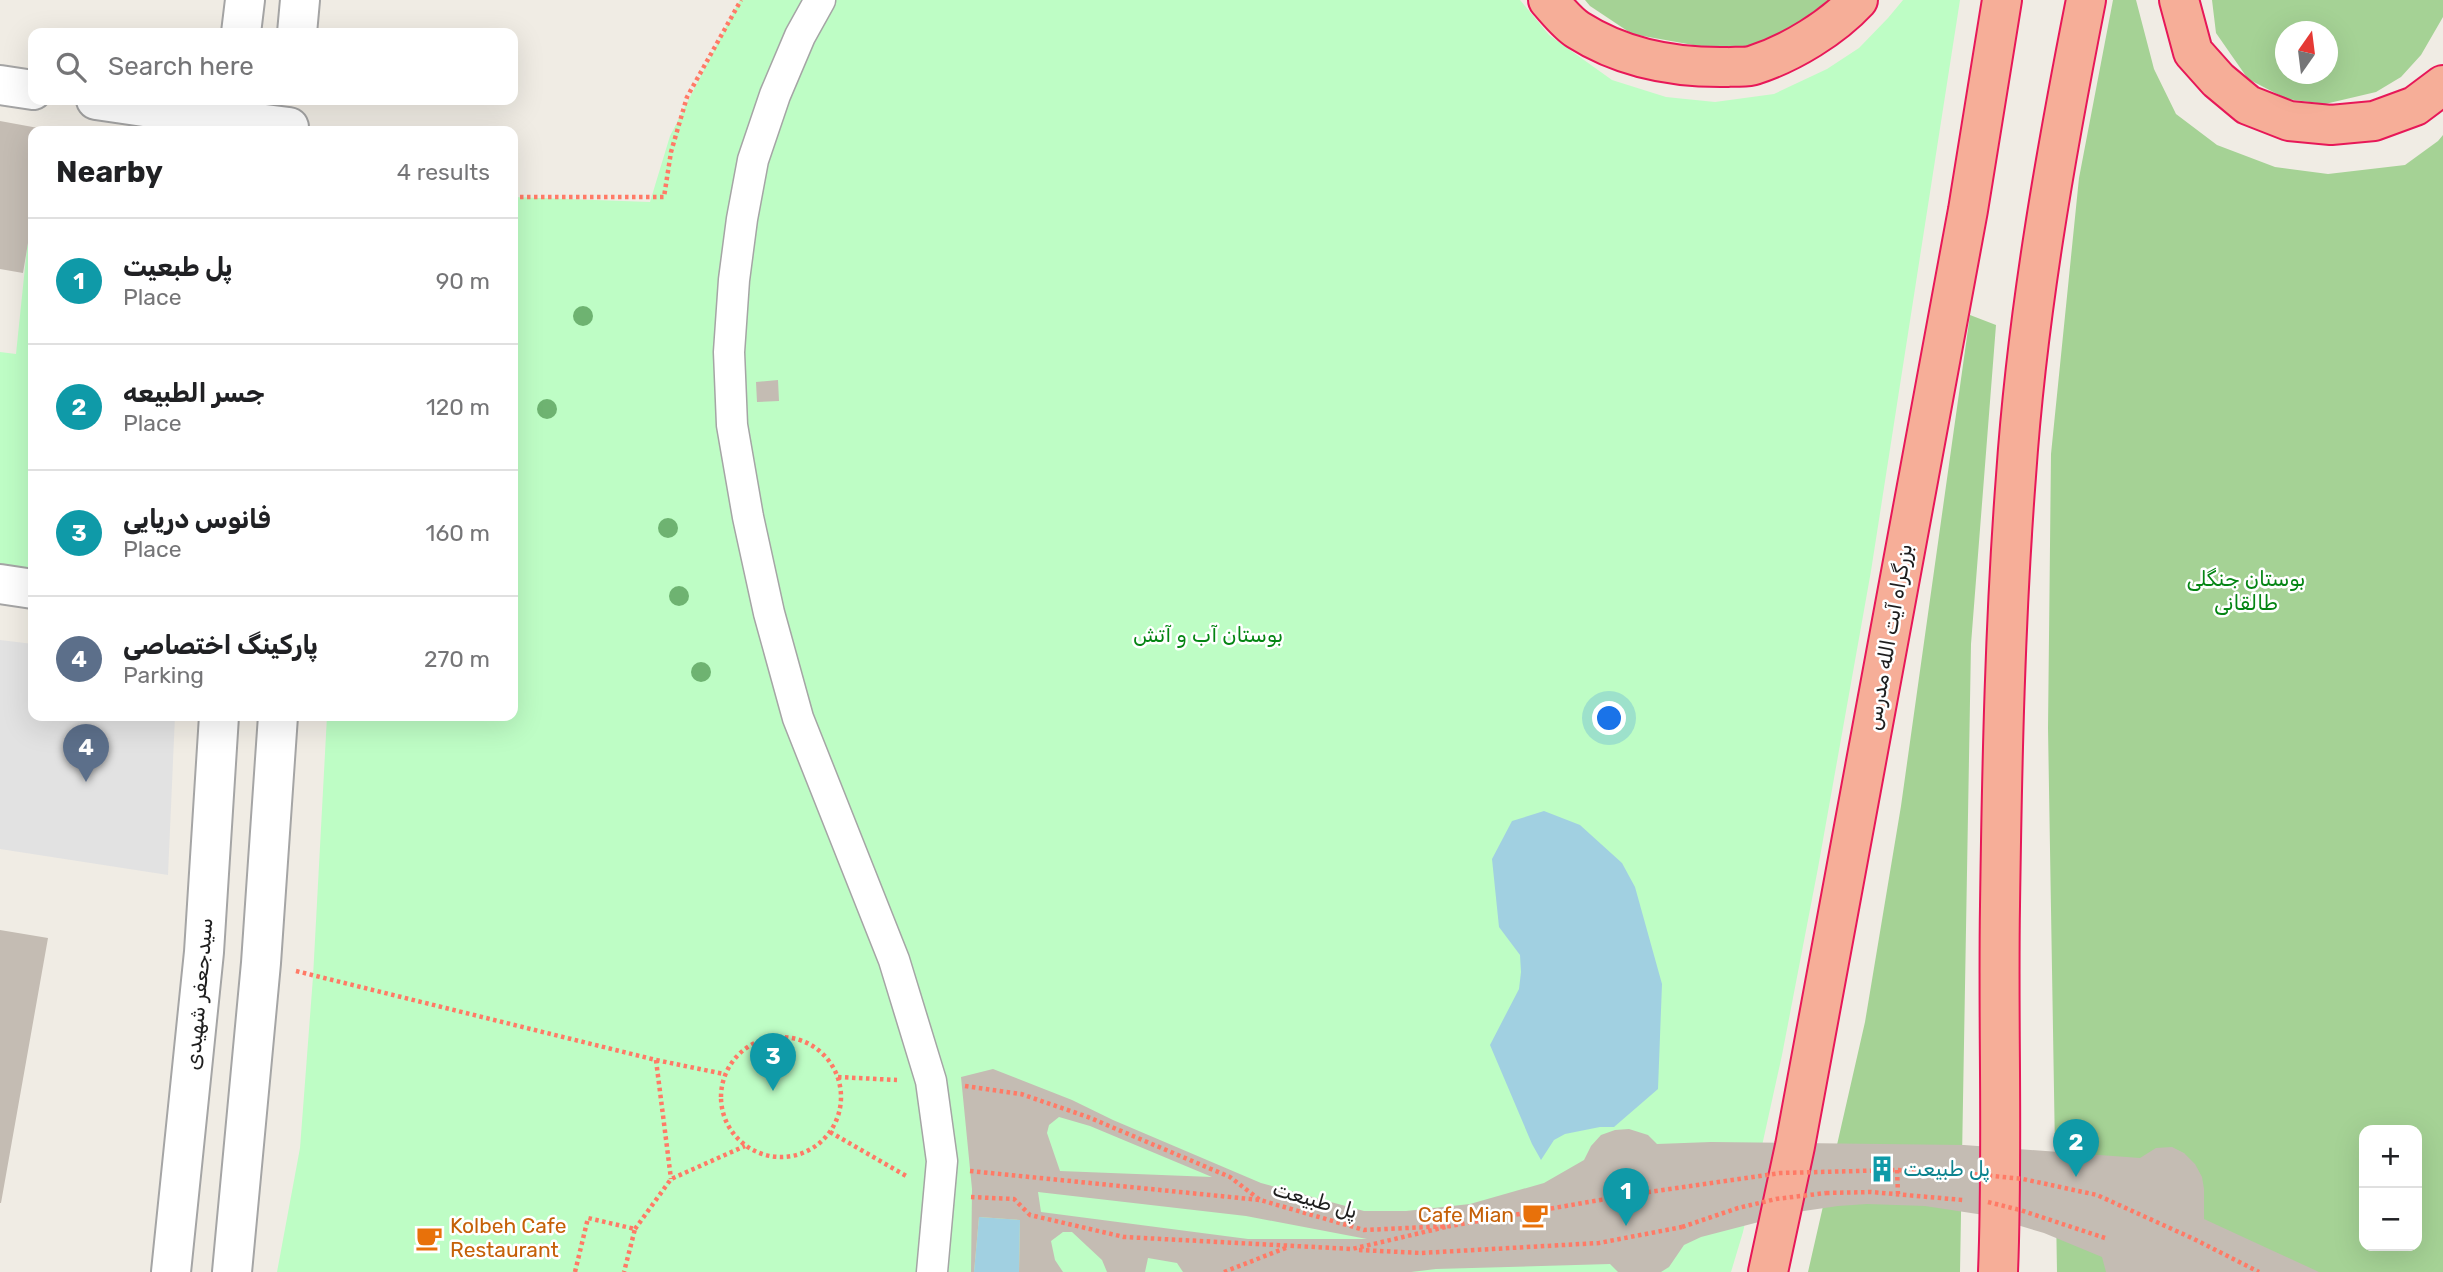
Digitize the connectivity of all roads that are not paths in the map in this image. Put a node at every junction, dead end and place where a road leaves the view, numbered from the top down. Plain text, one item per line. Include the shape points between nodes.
1 (245, 0) edge
2 (300, 0) edge
3 (820, 0) edge
4 (1548, 0) edge
5 (1858, 0) edge
6 (2002, 0) edge
7 (2086, 0) edge
8 (2179, 0) edge
9 (242, 28) edge
10 (297, 28) edge
11 (2443, 85) edge
12 (0, 86) edge
13 (28, 89) edge
14 (137, 105) edge
15 (234, 117) edge
16 (290, 119) edge
17 (0, 584) edge
18 (28, 588) edge
19 (219, 721) edge
20 (278, 721) edge
21 (204, 952) junction
22 (261, 963) junction
23 (171, 1272) edge
24 (232, 1272) edge
25 (932, 1272) edge
26 (1768, 1272) edge
27 (1998, 1272) edge

1 - 9 street
2 - 10 street
3 - 25 street via 780,83 753,160 734,280 729,352 732,425 769,613 798,718 894,960 931,1082 942,1161
4 - 5 highway via 1577,29 1622,52 1673,64 1714,67 1752,66 1788,51
6 - 26 highway, بزرگراه آیت الله مدرس via 1796,1146
7 - 27 highway via 2045,223 2016,475 2005,670
8 - 11 highway via 2193,52 2218,80 2248,106 2289,121 2331,125 2374,121 2415,106
12 - 13 street
14 - 15 street
15 - 16 street
17 - 18 street
19 - 21 street, سیدجعفر شهیدی
20 - 22 street
21 - 22 street
21 - 23 street, سیدجعفر شهیدی
22 - 24 street

